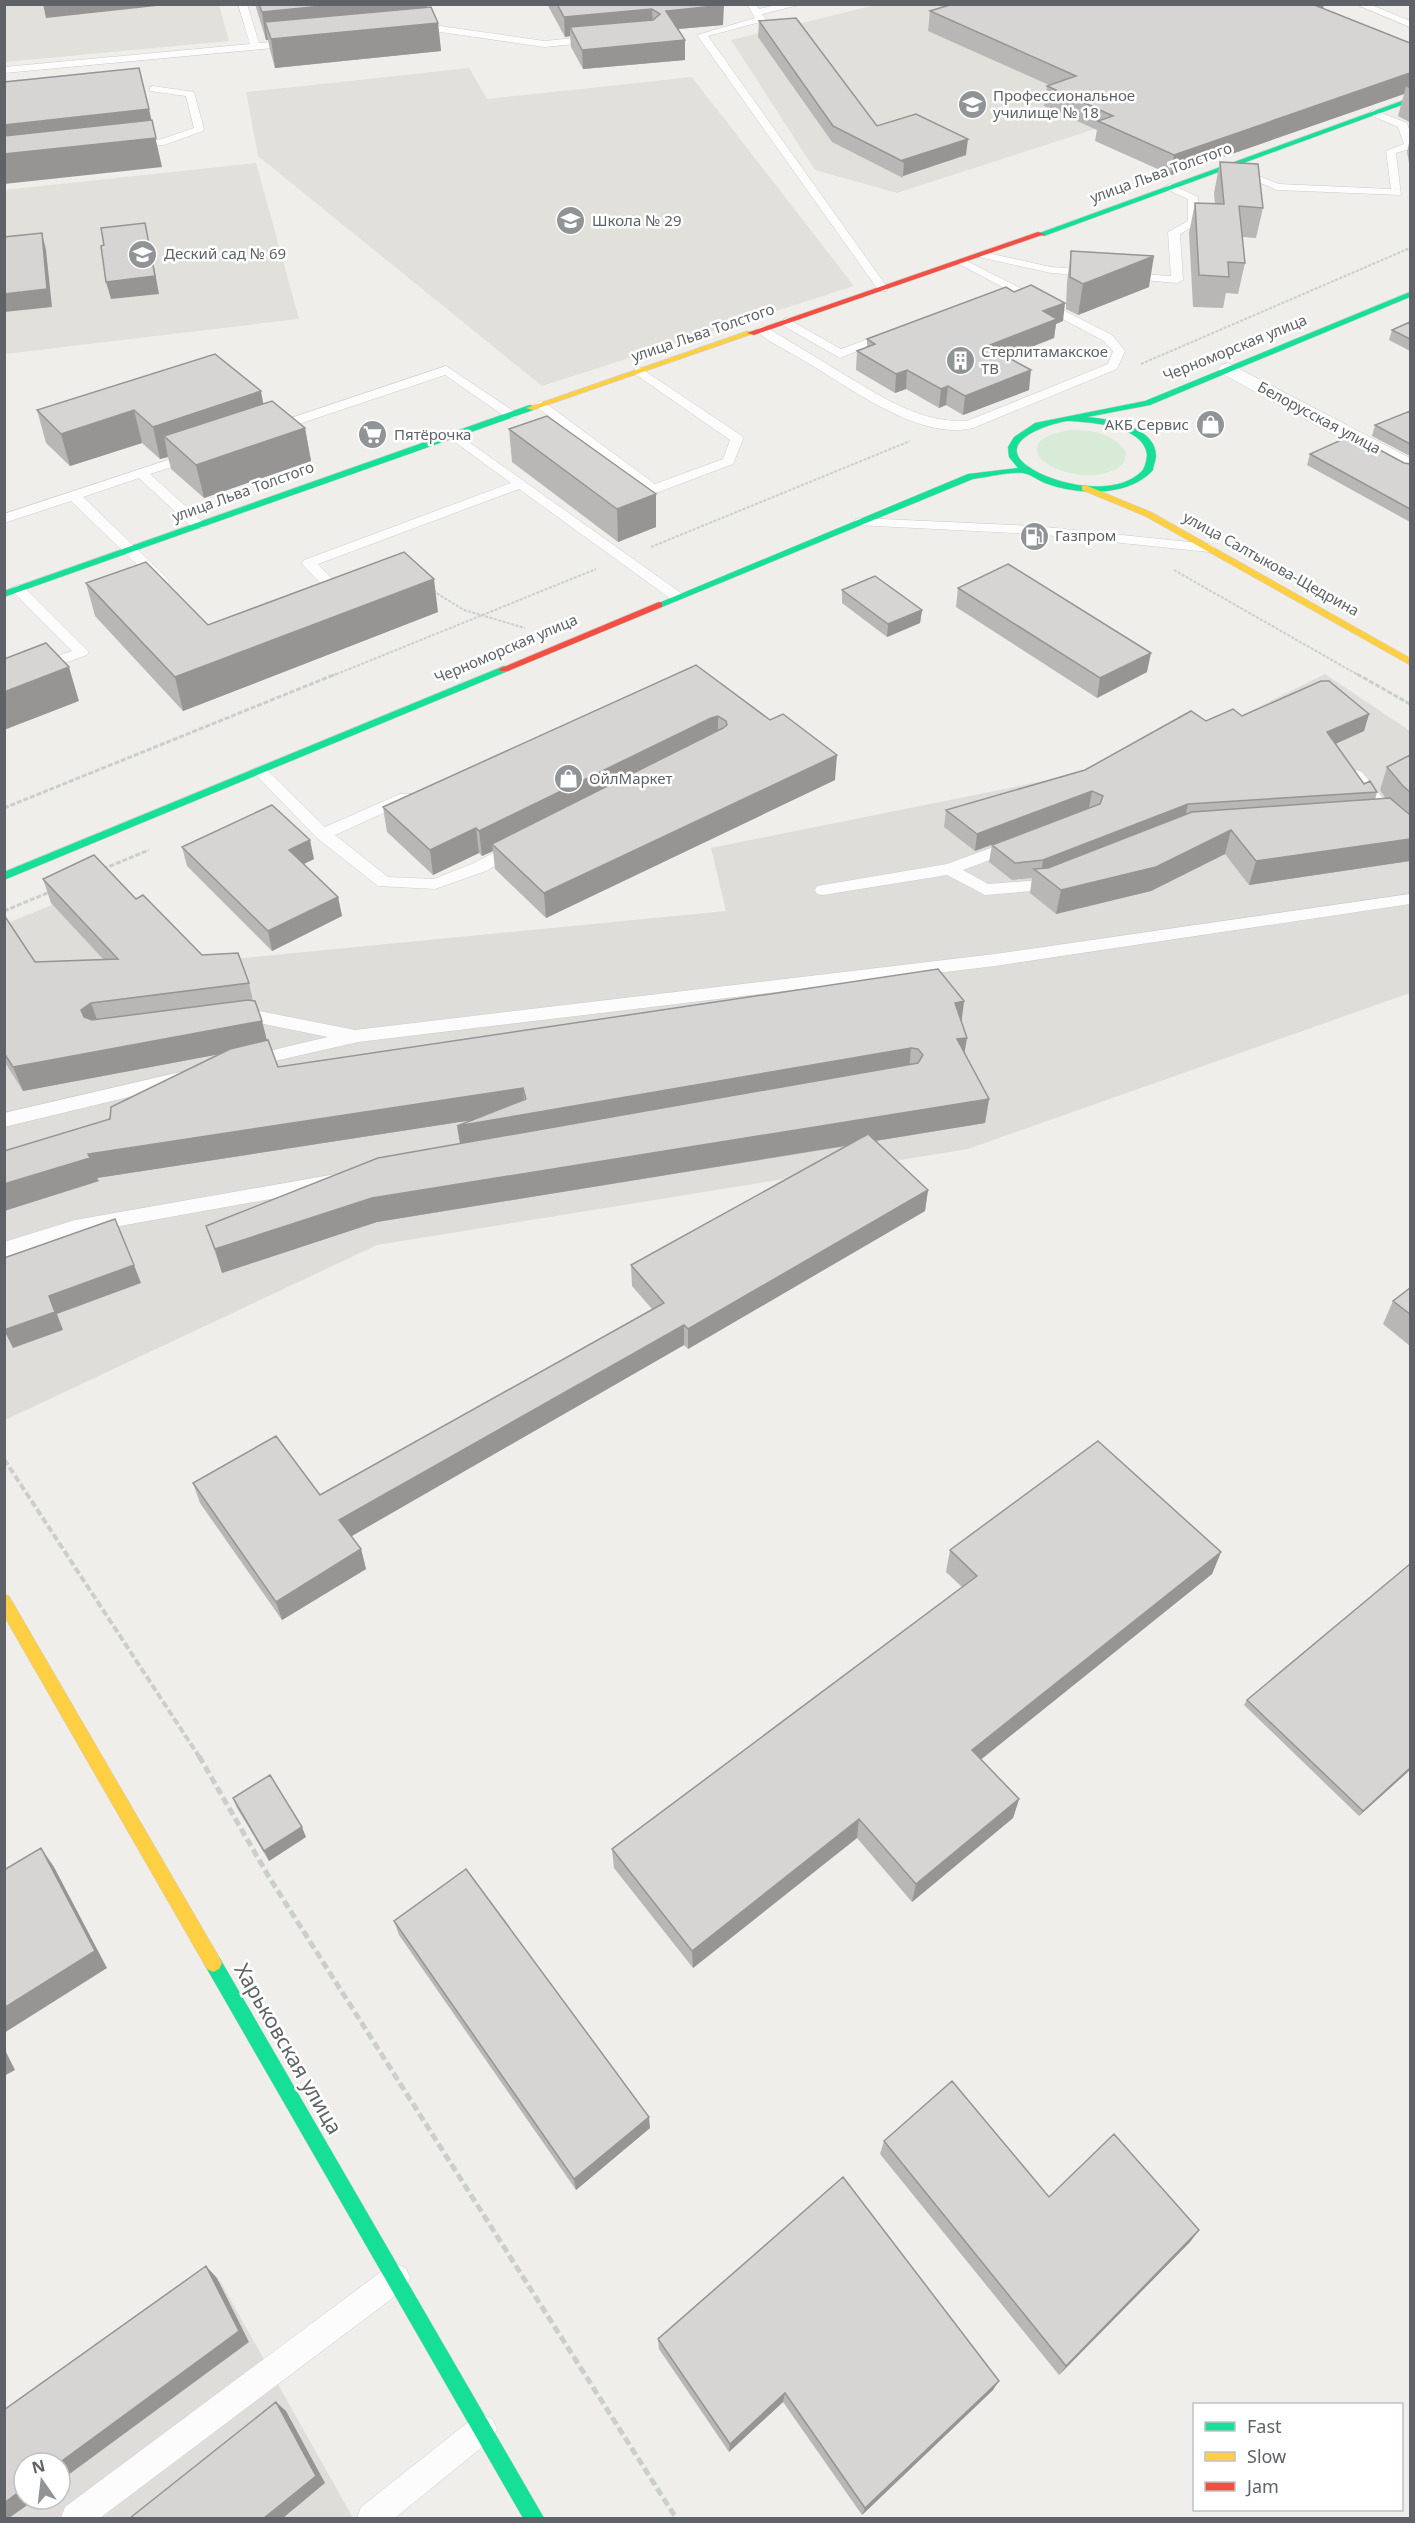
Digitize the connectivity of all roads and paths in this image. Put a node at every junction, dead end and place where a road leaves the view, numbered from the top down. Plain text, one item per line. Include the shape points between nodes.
1 (242, 4) edge
2 (799, 4) edge
3 (1359, 4) edge
4 (754, 8) edge
5 (1410, 24) edge
6 (405, 32) edge
7 (609, 38) edge
8 (301, 42) edge
9 (255, 46) junction
10 (4, 70) edge
11 (148, 76) junction
12 (1410, 100) edge
13 (1374, 113) junction
14 (118, 147) edge
15 (1227, 166) junction
16 (1170, 187) junction
17 (1410, 248) edge
18 (983, 255) junction
19 (963, 262) junction
20 (883, 289) junction
21 (1410, 294) edge
22 (786, 322) junction
23 (762, 330) junction
24 (906, 330) edge
25 (1113, 366) junction
26 (1228, 369) junction
27 (639, 371) junction
28 (540, 405) junction
29 (512, 415) junction
30 (1067, 418) junction
31 (1145, 421) junction
32 (946, 427) junction
33 (452, 434) junction
34 (254, 435) edge
35 (1018, 435) junction
36 (1002, 449) dead end
37 (209, 450) edge
38 (987, 463) dead end
39 (1410, 466) edge
40 (1025, 470) junction
41 (141, 473) junction
42 (971, 476) junction
43 (1138, 478) junction
44 (520, 484) junction
45 (1085, 488) junction
46 (74, 496) junction
47 (1148, 514) junction
48 (4, 519) edge
49 (861, 522) junction
50 (198, 525) junction
51 (1209, 548) junction
52 (130, 549) junction
53 (624, 558) junction
54 (1168, 566) dead end
55 (425, 585) edge
56 (170, 588) edge
57 (11, 592) edge
58 (676, 596) junction
59 (333, 601) edge
60 (482, 615) junction
61 (528, 628) dead end
62 (1410, 662) edge
63 (4, 681) edge
64 (1410, 704) edge
65 (260, 771) junction
66 (1357, 775) edge
67 (420, 791) edge
68 (4, 808) edge
69 (1363, 817) edge
70 (324, 834) junction
71 (1026, 840) edge
72 (531, 841) edge
73 (154, 848) dead end
74 (950, 869) junction
75 (100, 870) edge
76 (1076, 872) edge
77 (4, 874) edge
78 (58, 889) edge
79 (823, 890) dead end
80 (1410, 899) edge
81 (4, 911) edge
82 (219, 1021) edge
83 (358, 1036) junction
84 (232, 1065) edge
85 (209, 1071) edge
86 (4, 1120) edge
87 (357, 1177) edge
88 (4, 1250) edge
89 (4, 1459) edge
90 (4, 1601) edge
91 (396, 2278) junction
92 (482, 2429) junction
93 (76, 2518) edge
94 (372, 2518) edge
95 (534, 2518) edge
96 (676, 2518) edge

1 - 9 lane
2 - 4 lane
3 - 5 lane
4 - 20 lane via 761,19 702,35
6 - 7 lane via 440,29 544,44
8 - 9 lane
9 - 11 lane
10 - 11 lane
11 - 14 lane via 190,94 198,129 164,142
12 - 13 main road, улица Льва Толстого
13 - 15 main road, улица Льва Толстого
13 - 15 lane via 1403,125 1410,146 1391,151 1396,192 1277,187
15 - 16 main road, улица Льва Толстого
16 - 18 main road, улица Льва Толстого
16 - 18 lane via 1193,197 1193,223 1174,232 1177,280 1052,270
17 - 25 path via 1143,363
18 - 19 main road, улица Льва Толстого
19 - 20 main road, улица Льва Толстого
19 - 25 lane via 1010,292 1108,338 1119,351
20 - 22 main road, улица Льва Толстого
21 - 26 main road, Черноморская улица
22 - 23 main road, улица Льва Толстого
22 - 24 lane via 840,354
23 - 27 main road, улица Льва Толстого
23 - 32 lane via 892,408
25 - 32 lane via 969,425
26 - 31 main road, Черноморская улица
26 - 39 street, Белорусская улица
27 - 28 main road, улица Льва Толстого
27 - 28 lane via 736,440 728,461 654,489
28 - 29 main road, улица Льва Толстого
29 - 33 main road, улица Льва Толстого
29 - 34 lane via 446,370
30 - 31 main road, Черноморская улица
30 - 31 main road via 1110,422 1128,429
30 - 35 main road, Черноморская улица via 1047,420
31 - 43 main road via 1152,459
32 - 53 path
33 - 44 lane
33 - 50 main road, улица Льва Толстого
35 - 36 main road, Черноморская улица
35 - 40 main road via 1012,447 1015,459
37 - 41 lane
38 - 42 main road
40 - 42 main road, Черноморская улица
40 - 45 main road via 1062,486
41 - 46 lane
41 - 50 lane
42 - 49 main road, Черноморская улица
43 - 45 main road via 1123,484
43 - 47 main road
44 - 53 lane
44 - 59 lane via 309,563 344,597
45 - 47 main road, улица Салтыкова-Щедрина
46 - 48 lane
46 - 52 lane
47 - 51 main road, улица Салтыкова-Щедрина
49 - 51 lane via 1023,527
49 - 58 main road, Черноморская улица
50 - 52 main road, улица Льва Толстого
51 - 62 main road, улица Салтыкова-Щедрина
52 - 56 lane
52 - 57 main road, улица Льва Толстого
53 - 58 lane
53 - 60 path
54 - 64 path
55 - 60 path via 453,605
57 - 63 lane via 82,652
58 - 65 main road, Черноморская улица
60 - 61 path
60 - 68 path
65 - 70 lane
65 - 77 main road, Черноморская улица
66 - 69 lane via 1387,815
67 - 70 lane
70 - 72 lane via 384,882 424,884 435,884 480,867
71 - 74 lane
73 - 75 path
74 - 76 lane via 985,890 1043,885
74 - 79 lane
78 - 81 path
80 - 83 lane via 995,960
82 - 83 lane via 254,1016
83 - 84 lane
85 - 86 lane
87 - 88 lane via 75,1227
89 - 96 path via 216,1783 269,1877
90 - 91 main road, Харьковская улица
91 - 92 main road, Харьковская улица
91 - 93 lane
92 - 94 lane
92 - 95 main road, Харьковская улица

